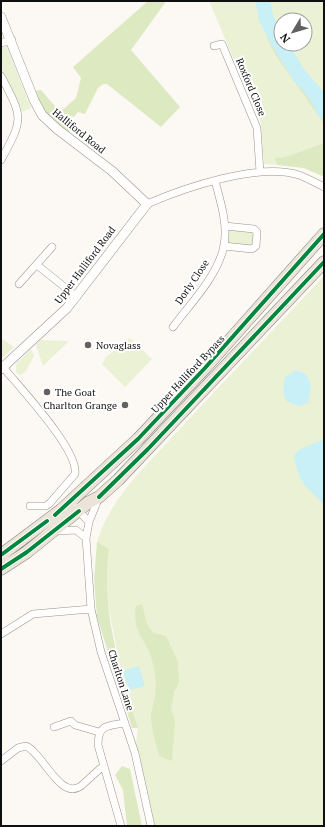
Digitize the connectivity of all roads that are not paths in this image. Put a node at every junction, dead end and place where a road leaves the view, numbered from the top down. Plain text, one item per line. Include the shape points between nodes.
1 (1, 17) edge
2 (12, 40) junction
3 (1, 43) edge
4 (214, 46) dead end
5 (1, 76) edge
6 (1, 160) edge
7 (260, 172) junction
8 (215, 181) junction
9 (324, 187) edge
10 (147, 204) junction
11 (224, 226) junction
12 (324, 234) edge
13 (224, 246) junction
14 (52, 247) dead end
15 (324, 262) edge
16 (37, 265) junction
17 (19, 284) dead end
18 (77, 297) junction
19 (173, 327) dead end
20 (2, 368) edge
21 (99, 497) junction
22 (30, 506) dead end
23 (61, 510) junction
24 (79, 511) junction
25 (89, 522) junction
26 (55, 531) junction
27 (86, 538) junction
28 (1, 555) edge
29 (1, 569) edge
30 (92, 609) junction
31 (1, 634) edge
32 (125, 723) junction
33 (54, 727) dead end
34 (99, 732) junction
35 (1, 761) edge
36 (103, 766) junction
37 (121, 826) edge
38 (151, 826) edge

1 - 2 street, Halliford Road
2 - 3 street
2 - 10 street, Halliford Road via 42,115 112,171
4 - 7 street, Roxford Close via 222,44 258,128
5 - 6 street via 16,104 19,119 17,131
7 - 8 street
7 - 9 street via 299,175
8 - 10 street via 184,188
8 - 11 street, Dorly Close via 224,214
10 - 18 street, Upper Halliford Road
11 - 13 street, Dorly Close
11 - 13 street via 254,229 257,232 256,246 252,249
12 - 23 main road, Upper Halliford Bypass via 138,439
13 - 19 street, Dorly Close via 214,272
14 - 16 street
15 - 21 main road via 143,454
16 - 17 street
16 - 18 street
18 - 20 street, Upper Halliford Road
20 - 22 street via 53,427 66,446 75,467 75,474 50,503 46,506
21 - 24 main road
21 - 25 street, Charlton Lane
23 - 24 street via 72,505
23 - 28 main road, Upper Halliford Bypass
24 - 25 street
24 - 26 main road
25 - 27 street, Charlton Lane
26 - 27 street via 76,530
26 - 29 main road
27 - 30 street, Charlton Lane
30 - 31 street via 33,614
30 - 32 street, Charlton Lane via 101,652
32 - 34 street via 108,726
32 - 38 street, Charlton Lane via 135,753
33 - 34 street via 71,721 75,725
34 - 36 street via 98,745
35 - 36 street via 18,748 29,747 61,785 70,789 76,789
36 - 37 street

